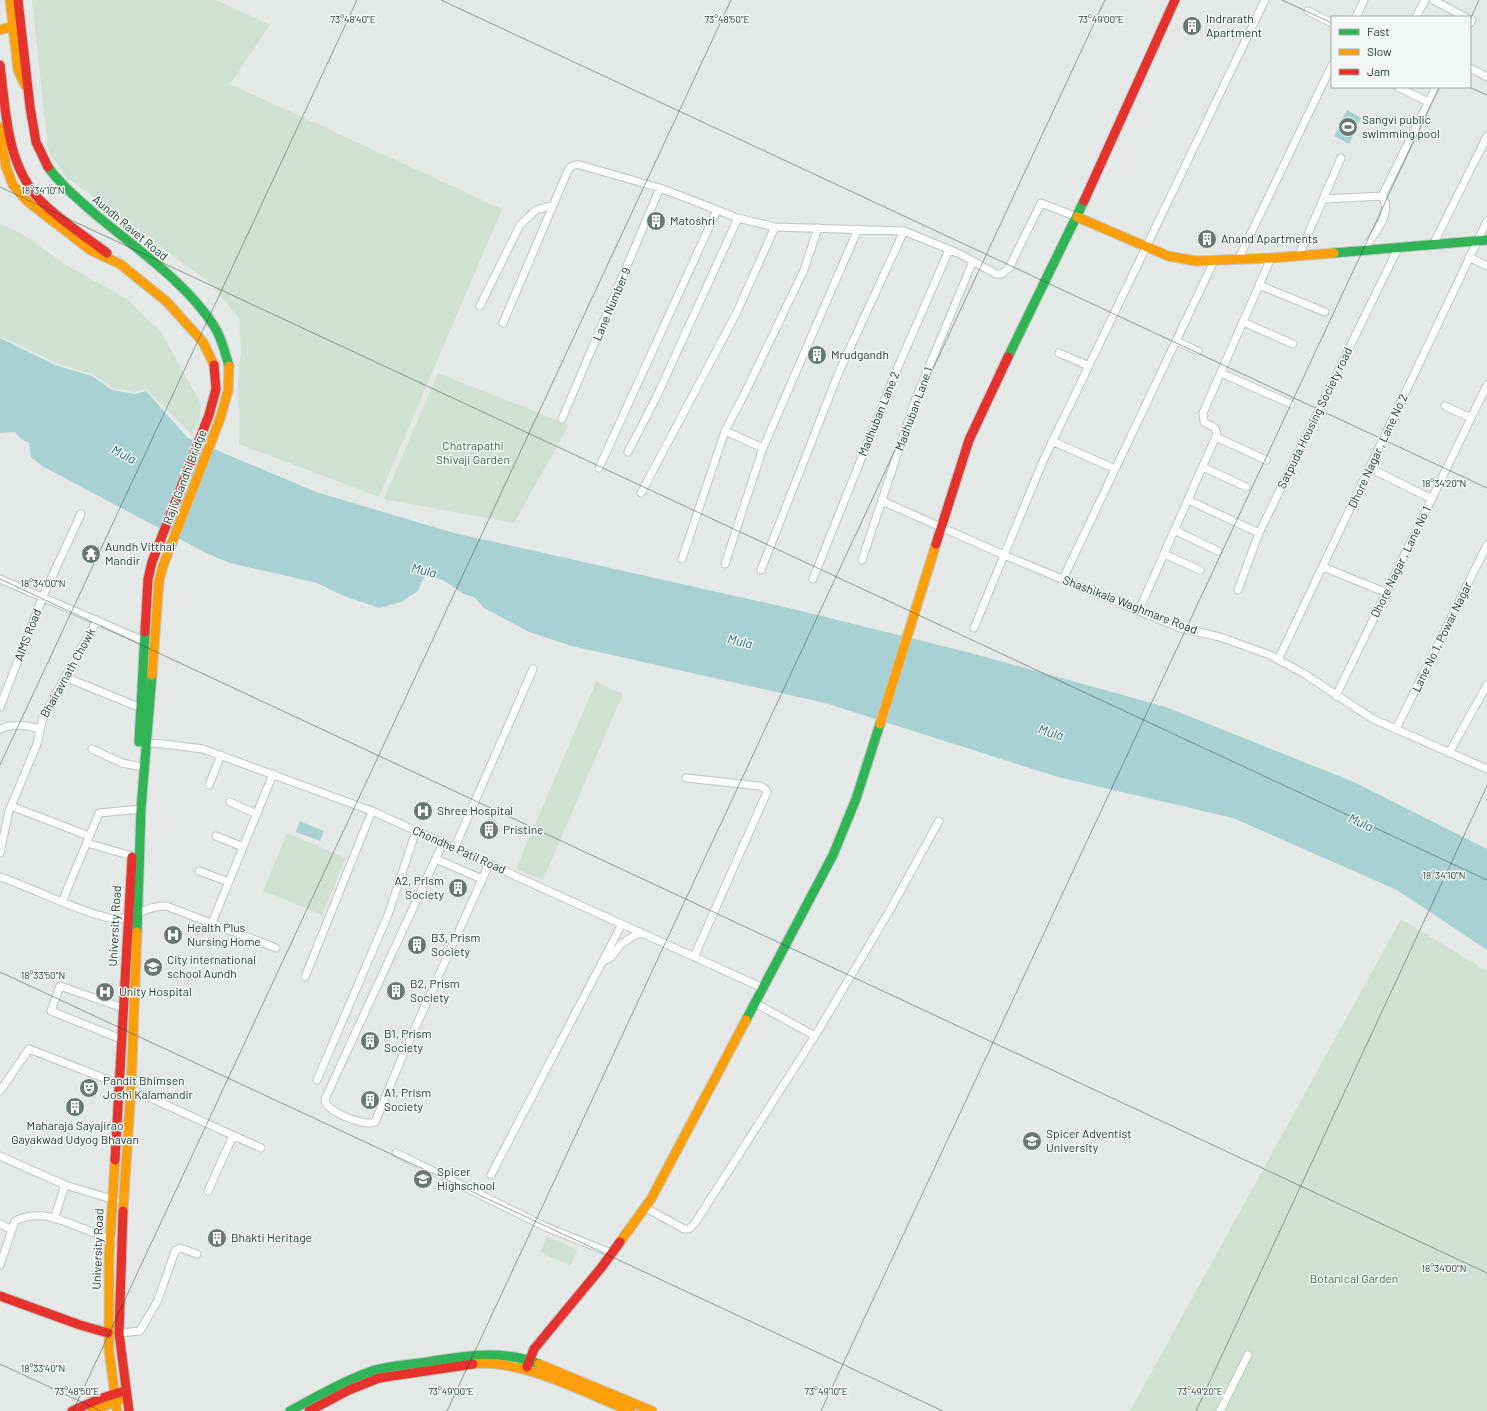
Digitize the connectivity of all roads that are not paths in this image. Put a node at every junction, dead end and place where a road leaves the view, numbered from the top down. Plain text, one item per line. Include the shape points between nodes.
1 (10, 0) edge
2 (18, 0) edge
3 (1175, 0) edge
4 (1265, 0) edge
5 (1364, 0) edge
6 (1425, 0) edge
7 (1433, 0) edge
8 (1308, 11) dead end
9 (1356, 16) edge
10 (1417, 16) edge
11 (1464, 16) edge
12 (1331, 22) edge
13 (13, 26) junction
14 (0, 30) edge
15 (0, 65) edge
16 (1331, 67) edge
17 (1471, 69) edge
18 (1487, 77) edge
19 (1400, 88) edge
20 (1435, 88) edge
21 (29, 95) junction
22 (1428, 102) junction
23 (0, 127) edge
24 (1486, 139) edge
25 (1342, 158) dead end
26 (660, 188) junction
27 (1382, 196) junction
28 (1324, 199) junction
29 (553, 205) junction
30 (717, 210) junction
31 (1077, 217) junction
32 (738, 218) junction
33 (1487, 221) edge
34 (775, 227) junction
35 (818, 228) junction
36 (858, 229) junction
37 (904, 231) junction
38 (1487, 240) edge
39 (1477, 241) junction
40 (1433, 245) junction
41 (1146, 247) junction
42 (1398, 248) junction
43 (949, 250) junction
44 (1363, 250) junction
45 (1299, 256) junction
46 (1469, 257) junction
47 (1271, 258) junction
48 (1238, 260) junction
49 (973, 261) junction
50 (1214, 261) junction
51 (120, 264) junction
52 (1487, 266) edge
53 (1259, 284) junction
54 (480, 306) dead end
55 (1325, 312) dead end
56 (1243, 322) junction
57 (503, 323) dead end
58 (1176, 341) junction
59 (1293, 344) dead end
60 (1198, 351) dead end
61 (1059, 353) dead end
62 (1089, 366) junction
63 (1221, 372) junction
64 (1487, 385) edge
65 (1290, 404) dead end
66 (1445, 406) dead end
67 (1471, 418) junction
68 (220, 419) joint
69 (562, 419) dead end
70 (725, 430) junction
71 (1216, 437) junction
72 (1052, 441) junction
73 (763, 448) junction
74 (628, 452) dead end
75 (1266, 460) dead end
76 (1203, 467) junction
77 (599, 468) dead end
78 (1370, 468) junction
79 (1115, 469) junction
80 (1246, 487) dead end
81 (641, 493) dead end
82 (1432, 499) junction
83 (1188, 500) junction
84 (882, 501) junction
85 (81, 514) dead end
86 (942, 527) junction
87 (1174, 530) junction
88 (1259, 533) junction
89 (1487, 545) edge
90 (1218, 551) dead end
91 (1164, 554) junction
92 (1004, 555) junction
93 (682, 558) dead end
94 (862, 560) dead end
95 (152, 562) joint
96 (725, 564) dead end
97 (163, 566) joint
98 (1323, 566) junction
99 (761, 570) dead end
100 (1200, 570) dead end
101 (0, 579) edge
102 (813, 579) dead end
103 (1063, 579) junction
104 (1238, 590) dead end
105 (1386, 592) junction
106 (43, 596) junction
107 (1138, 610) junction
108 (97, 620) junction
109 (974, 628) dead end
110 (144, 641) junction
111 (155, 645) junction
112 (1278, 660) junction
113 (533, 669) dead end
114 (65, 677) junction
115 (1487, 685) edge
116 (1336, 696) junction
117 (0, 707) edge
118 (141, 708) junction
119 (0, 729) edge
120 (40, 729) junction
121 (1396, 729) junction
122 (146, 744) junction
123 (92, 749) dead end
124 (1449, 753) junction
125 (221, 755) junction
126 (137, 766) junction
127 (1487, 769) edge
128 (273, 774) junction
129 (686, 778) dead end
130 (209, 785) dead end
131 (230, 802) dead end
132 (11, 806) junction
133 (138, 809) junction
134 (372, 811) junction
135 (0, 814) edge
136 (257, 814) junction
137 (8, 818) junction
138 (939, 821) dead end
139 (416, 831) junction
140 (216, 836) dead end
141 (88, 840) junction
142 (443, 843) junction
143 (243, 847) junction
144 (454, 849) junction
145 (0, 853) edge
146 (132, 856) junction
147 (436, 859) junction
148 (489, 864) junction
149 (199, 871) dead end
150 (0, 877) edge
151 (482, 880) junction
152 (229, 882) junction
153 (62, 902) junction
154 (138, 913) junction
155 (128, 916) junction
156 (212, 923) junction
157 (622, 924) junction
158 (640, 932) junction
159 (276, 948) dead end
160 (694, 957) junction
161 (602, 962) junction
162 (305, 976) dead end
163 (762, 988) junction
164 (755, 1003) junction
165 (123, 1008) junction
166 (815, 1036) junction
167 (121, 1039) junction
168 (317, 1080) dead end
169 (119, 1084) junction
170 (130, 1089) junction
171 (0, 1091) edge
172 (234, 1136) junction
173 (261, 1148) dead end
174 (396, 1153) dead end
175 (0, 1156) edge
176 (491, 1175) dead end
177 (65, 1185) junction
178 (208, 1191) dead end
179 (112, 1200) junction
180 (124, 1203) junction
181 (646, 1208) junction
182 (54, 1219) junction
183 (0, 1224) edge
184 (12, 1230) junction
185 (110, 1238) junction
186 (122, 1241) junction
187 (611, 1253) junction
188 (197, 1254) dead end
189 (0, 1265) edge
190 (0, 1296) edge
191 (108, 1333) junction
192 (119, 1333) junction
193 (1248, 1355) dead end
194 (527, 1364) junction
195 (378, 1374) junction
196 (126, 1395) junction
197 (115, 1397) junction
198 (72, 1411) edge
199 (92, 1411) edge
200 (117, 1411) edge
201 (129, 1411) edge
202 (290, 1411) edge
203 (309, 1411) edge
204 (630, 1411) edge
205 (652, 1411) edge
206 (1220, 1411) edge

1 - 13 main road
2 - 21 main road, Aundh Ravet Road
3 - 31 main road
4 - 41 street
5 - 9 street
6 - 10 street
7 - 11 street
8 - 12 street
13 - 14 main road
13 - 21 main road via 18,70
15 - 51 main road via 13,149 22,176 40,199
16 - 48 street
17 - 18 street
19 - 22 street
20 - 22 street
21 - 68 main road, Aundh Ravet Road via 36,142 45,163 57,180 182,287 215,327 229,368 228,391
22 - 27 street
23 - 51 main road via 6,167 13,185 27,201 90,250
24 - 40 street
25 - 28 street
26 - 29 street via 573,164
26 - 30 street
26 - 69 street, Lane Number 9
27 - 28 street
27 - 44 street via 1386,211
28 - 45 street
29 - 54 street via 536,210 520,225
29 - 57 street
30 - 32 street
30 - 77 street
31 - 41 main road
31 - 49 street via 1041,203 1005,272 996,274
31 - 86 main road via 979,416
32 - 34 street
32 - 74 street via 656,398
33 - 39 street, Dhore Nagar , Lane No 2
34 - 35 street
34 - 81 street via 736,314
35 - 36 street
35 - 70 street via 804,270
36 - 37 street
36 - 73 street
37 - 43 street
37 - 99 street via 839,372
38 - 39 main road
39 - 40 main road
39 - 46 street, Dhore Nagar , Lane No 2
40 - 42 main road
41 - 50 main road via 1183,260
41 - 62 street
42 - 44 main road
42 - 88 street, Satpuda Housing Society road
43 - 49 street
43 - 102 street, Madhuban Lane 2 via 898,367
44 - 45 main road
45 - 47 main road
46 - 52 street
46 - 78 street, Dhore Nagar , Lane No 2
47 - 48 main road
47 - 53 street
48 - 50 main road
49 - 84 street, Madhuban Lane 1 via 916,398
50 - 58 street
51 - 95 main road, Rajiv Gandhi Bridge via 166,301 203,342 214,363 216,390 209,415
53 - 55 street
53 - 56 street
56 - 59 street
56 - 63 street
58 - 60 street
58 - 79 street
61 - 62 street
62 - 72 street
63 - 65 street
63 - 71 street via 1203,413 1204,422 1217,431
64 - 67 street, Dhore Nagar , Lane No 1
66 - 67 street
67 - 82 street, Dhore Nagar , Lane No 1
68 - 97 main road, Rajiv Gandhi Bridge
70 - 73 street
70 - 93 street
71 - 75 street
71 - 76 street
72 - 79 street
72 - 92 street
73 - 96 street
76 - 80 street
76 - 83 street
78 - 82 street
78 - 98 street, Dhore Nagar , Lane No 2
79 - 103 street
82 - 105 street, Dhore Nagar , Lane No 1
83 - 87 street
83 - 88 street
84 - 86 street, Shashikala Waghmare Road
84 - 94 street, Madhuban Lane 1
85 - 106 street
86 - 92 street, Shashikala Waghmare Road
86 - 163 main road via 856,798 839,842
87 - 90 street
87 - 91 street
88 - 104 street, Satpuda Housing Society road
89 - 121 street, Lane No 1, Powar Nagar
91 - 100 street
91 - 107 street
92 - 103 street, Shashikala Waghmare Road
92 - 109 street
95 - 110 main road, University Road via 148,579
97 - 111 main road, University Road via 159,580
98 - 105 street
98 - 112 street, Dhore Nagar , Lane No 2
101 - 106 street
103 - 107 street, Shashikala Waghmare Road
105 - 116 street, Dhore Nagar , Lane No 1
106 - 108 street, AIMS Road
106 - 117 street, AIMS Road
107 - 112 street, Shashikala Waghmare Road via 1180,628 1220,636 1246,645
108 - 110 street, Bhairavnath Chowk
108 - 114 street, Bhairavnath Chowk
110 - 111 main road
110 - 118 main road, University Road
111 - 122 main road, University Road
112 - 116 street, Shashikala Waghmare Road via 1303,673
113 - 144 street
114 - 118 street
114 - 120 street, Bhairavnath Chowk via 43,717
115 - 124 street
116 - 121 street, Shashikala Waghmare Road via 1368,716
118 - 126 main road, University Road
119 - 120 street via 23,724
120 - 132 street, Bhairavnath Chowk via 37,744
121 - 124 street, Shashikala Waghmare Road
122 - 125 street, Chondhe Patil Road via 203,749
122 - 133 main road, University Road
123 - 126 street via 122,763
124 - 127 street, Shashikala Waghmare Road
125 - 128 street, Chondhe Patil Road
125 - 130 street
126 - 133 main road, University Road
128 - 134 street, Chondhe Patil Road
128 - 136 street
129 - 160 street via 760,786 767,792
131 - 136 street
132 - 137 street, Bhairavnath Chowk
132 - 141 street
133 - 141 street via 99,813
133 - 146 main road, University Road
133 - 154 main road, University Road
134 - 139 street, Chondhe Patil Road
134 - 162 street
135 - 137 street
136 - 143 street
137 - 145 street, Bhairavnath Chowk
138 - 166 street via 890,910
139 - 142 street, Chondhe Patil Road
139 - 168 street via 388,916
140 - 143 street
141 - 146 street
141 - 153 street
142 - 144 street, Chondhe Patil Road
142 - 147 street
143 - 152 street
144 - 148 street, Chondhe Patil Road
146 - 155 main road, University Road
147 - 151 street
147 - 151 street via 325,1099 328,1107 347,1117 365,1124 375,1122 402,1055
148 - 151 street
148 - 157 street, Chondhe Patil Road
149 - 152 street
150 - 153 street
152 - 156 street
153 - 155 street via 110,918
154 - 155 street
154 - 156 street via 166,906
154 - 170 main road, University Road
155 - 165 main road, University Road
156 - 159 street
157 - 158 street, Chondhe Patil Road
157 - 161 street
158 - 160 street, Chondhe Patil Road
158 - 161 street via 621,944
160 - 163 street, Chondhe Patil Road
161 - 176 street
163 - 164 main road
164 - 166 street
164 - 181 main road
165 - 167 main road, University Road
165 - 167 street via 60,986 51,1011
166 - 181 street via 696,1223 689,1229 684,1229
167 - 169 main road, University Road
169 - 171 street via 29,1049
169 - 179 main road, University Road
170 - 172 street
170 - 180 main road, University Road
172 - 173 street
172 - 178 street
174 - 187 street via 546,1227
175 - 177 street
177 - 179 street
177 - 182 street
179 - 180 street
179 - 185 main road, University Road
180 - 186 main road, University Road
181 - 187 main road
182 - 184 street via 39,1215 24,1217 15,1221
182 - 185 street
183 - 184 street
184 - 189 street
185 - 186 street
185 - 191 main road, University Road
186 - 192 main road, University Road
187 - 194 main road via 534,1349
188 - 192 street via 180,1248 175,1251 158,1300 140,1331
190 - 191 main road
191 - 192 main road
191 - 197 main road, University Road
192 - 196 main road, University Road
193 - 206 street
194 - 195 main road via 479,1363
194 - 204 main road
194 - 205 main road
195 - 202 main road via 345,1382
195 - 203 main road
196 - 197 main road
196 - 201 main road, University Road
197 - 198 main road
197 - 199 main road
197 - 200 main road, University Road

